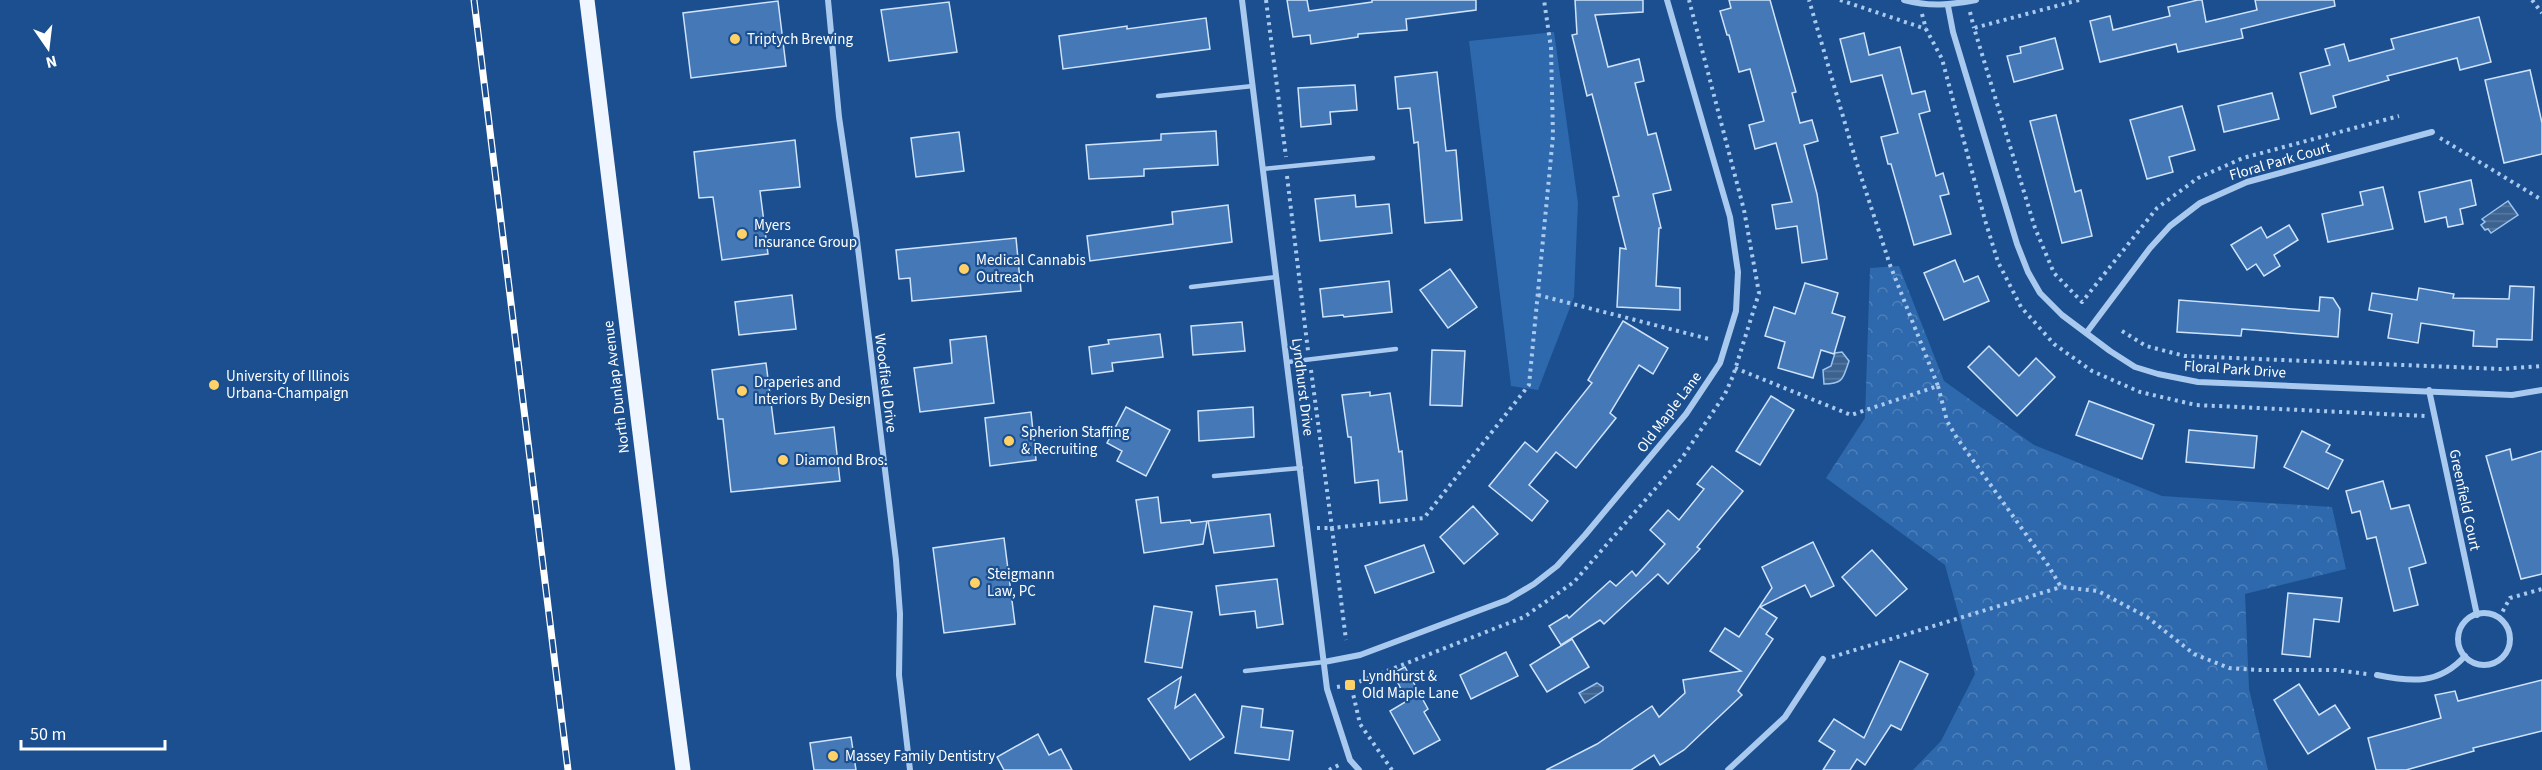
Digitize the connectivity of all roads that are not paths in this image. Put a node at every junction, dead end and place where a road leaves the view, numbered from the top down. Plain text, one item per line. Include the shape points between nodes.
1 (587, 0) edge
2 (828, 0) edge
3 (1242, 0) edge
4 (1667, 0) edge
5 (1904, 0) edge
6 (1976, 0) edge
7 (1948, 6) junction
8 (1253, 86) junction
9 (1158, 96) dead end
10 (2432, 132) road end
11 (1373, 158) dead end
12 (1263, 169) junction
13 (1276, 276) junction
14 (1191, 286) dead end
15 (2087, 332) junction
16 (1396, 349) dead end
17 (1288, 362) junction
18 (2429, 390) junction
19 (2542, 390) edge
20 (1301, 468) junction
21 (1214, 476) dead end
22 (2477, 615) junction
23 (2465, 656) junction
24 (1823, 659) road end
25 (1324, 662) junction
26 (1245, 671) dead end
27 (2377, 675) road end
28 (684, 770) edge
29 (910, 770) edge
30 (1359, 770) edge
31 (1728, 770) edge

1 - 28 main road, North Dunlap Avenue
2 - 29 street, Woodfield Drive via 839,117 896,560 899,675
3 - 8 street, Lyndhurst Drive
4 - 25 street, Old Maple Lane via 1730,217 1738,272 1736,311 1719,363 1686,414 1586,535 1534,584 1507,600 1360,655
5 - 7 street
6 - 7 street
7 - 15 street, Floral Park Drive via 2028,272 2040,293
8 - 9 lane
8 - 12 street, Lyndhurst Drive
10 - 15 street, Floral Park Court via 2247,182 2200,203 2170,226
11 - 12 lane
12 - 13 street, Lyndhurst Drive
13 - 14 lane
13 - 17 street, Lyndhurst Drive
15 - 18 street, Floral Park Drive via 2135,367 2198,382
16 - 17 lane
17 - 20 street, Lyndhurst Drive
18 - 19 street, Floral Park Drive via 2512,394
18 - 22 street, Greenfield Court
20 - 21 lane
20 - 25 street, Lyndhurst Drive
22 - 23 street via 2469,618 2459,632 2458,641
22 - 23 street via 2485,613 2499,618 2509,632 2508,649 2504,657 2488,665 2471,662
23 - 27 street via 2455,667 2422,680
24 - 31 street via 1785,717
25 - 26 lane
25 - 30 street, Lyndhurst Drive via 1329,696 1350,760

